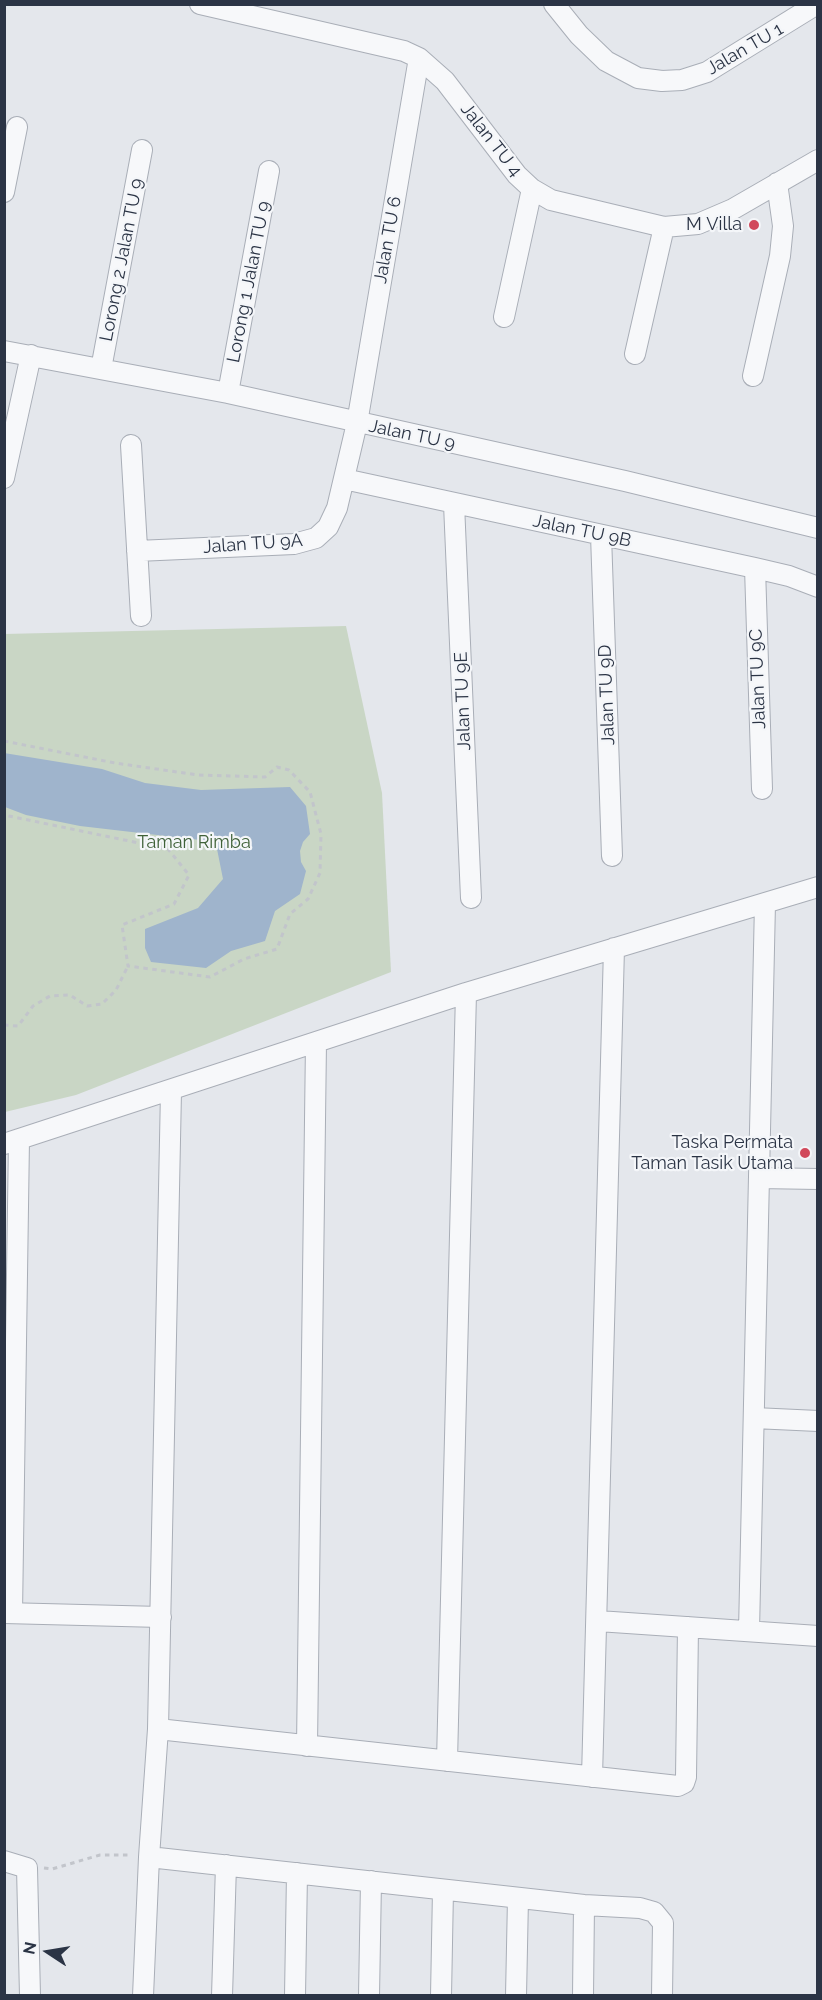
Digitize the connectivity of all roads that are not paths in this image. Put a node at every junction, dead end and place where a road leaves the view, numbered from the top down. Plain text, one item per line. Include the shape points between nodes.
1 (200, 4) edge
2 (554, 4) edge
3 (817, 4) edge
4 (419, 58) junction
5 (17, 127) dead end
6 (142, 150) dead end
7 (818, 160) edge
8 (269, 171) dead end
9 (777, 183) junction
10 (532, 189) junction
11 (4, 192) edge
12 (664, 227) junction
13 (504, 317) dead end
14 (4, 351) edge
15 (635, 354) dead end
16 (31, 355) junction
17 (101, 369) junction
18 (753, 376) dead end
19 (228, 393) junction
20 (357, 423) junction
21 (131, 445) dead end
22 (4, 478) edge
23 (344, 479) junction
24 (454, 504) junction
25 (818, 528) edge
26 (601, 535) junction
27 (137, 551) junction
28 (754, 568) junction
29 (818, 587) edge
30 (141, 616) dead end
31 (762, 789) dead end
32 (612, 856) dead end
33 (818, 887) edge
34 (471, 898) dead end
35 (765, 903) junction
36 (614, 948) junction
37 (466, 993) junction
38 (316, 1041) junction
39 (171, 1091) junction
40 (12, 1142) edge
41 (759, 1178) junction
42 (818, 1179) edge
43 (754, 1418) junction
44 (818, 1422) edge
45 (8, 1613) edge
46 (161, 1617) junction
47 (598, 1621) junction
48 (688, 1627) junction
49 (749, 1631) junction
50 (818, 1636) edge
51 (159, 1729) junction
52 (307, 1746) junction
53 (447, 1761) junction
54 (592, 1777) junction
55 (149, 1857) junction
56 (4, 1861) edge
57 (226, 1865) junction
58 (297, 1873) junction
59 (371, 1881) junction
60 (443, 1890) junction
61 (518, 1898) junction
62 (584, 1905) junction
63 (30, 1995) edge
64 (143, 1995) edge
65 (222, 1995) edge
66 (295, 1995) edge
67 (369, 1995) edge
68 (441, 1995) edge
69 (516, 1995) edge
70 (583, 1995) edge
71 (663, 1995) edge

1 - 4 street, Jalan TU 4 via 404,51
2 - 3 street, Jalan TU 1 via 606,61 638,78 662,81 707,72
4 - 10 street, Jalan TU 4 via 445,81
4 - 20 street, Jalan TU 6
5 - 11 street
6 - 17 street, Lorong 2 Jalan TU 9
7 - 9 street, Jalan TU 4
8 - 19 street, Lorong 1 Jalan TU 9
9 - 12 street, Jalan TU 4 via 715,218
9 - 18 street via 783,226 780,256
10 - 12 street, Jalan TU 4 via 551,200
10 - 13 street
12 - 15 street
14 - 16 street, Jalan TU 9
16 - 17 street, Jalan TU 9
16 - 22 street
17 - 19 street, Jalan TU 9
19 - 20 street, Jalan TU 9
20 - 23 street, Jalan TU 9A
20 - 25 street, Jalan TU 9
21 - 27 street
23 - 24 street, Jalan TU 9B
23 - 27 street, Jalan TU 9A via 333,517 316,538 294,544
24 - 26 street, Jalan TU 9B
24 - 34 street, Jalan TU 9E
26 - 28 street, Jalan TU 9B
26 - 32 street, Jalan TU 9D
27 - 30 street
28 - 29 street, Jalan TU 9B
28 - 31 street, Jalan TU 9C
33 - 35 street
35 - 36 street
35 - 41 street
36 - 37 street
36 - 47 street
37 - 38 street
37 - 53 street
38 - 39 street
38 - 52 street
39 - 40 street
39 - 46 street
40 - 45 street
41 - 42 street
41 - 43 street
43 - 44 street
43 - 49 street
45 - 46 street
46 - 51 street
47 - 48 street
47 - 54 street
48 - 49 street
48 - 54 street via 684,1783 678,1786
49 - 50 street
51 - 52 street
51 - 55 street
52 - 53 street
53 - 54 street
55 - 57 street
55 - 64 street
56 - 63 street via 27,1868
57 - 58 street
57 - 65 street
58 - 59 street
58 - 66 street
59 - 60 street
59 - 67 street
60 - 61 street
60 - 68 street
61 - 62 street
61 - 69 street
62 - 70 street
62 - 71 street via 654,1912 663,1923

